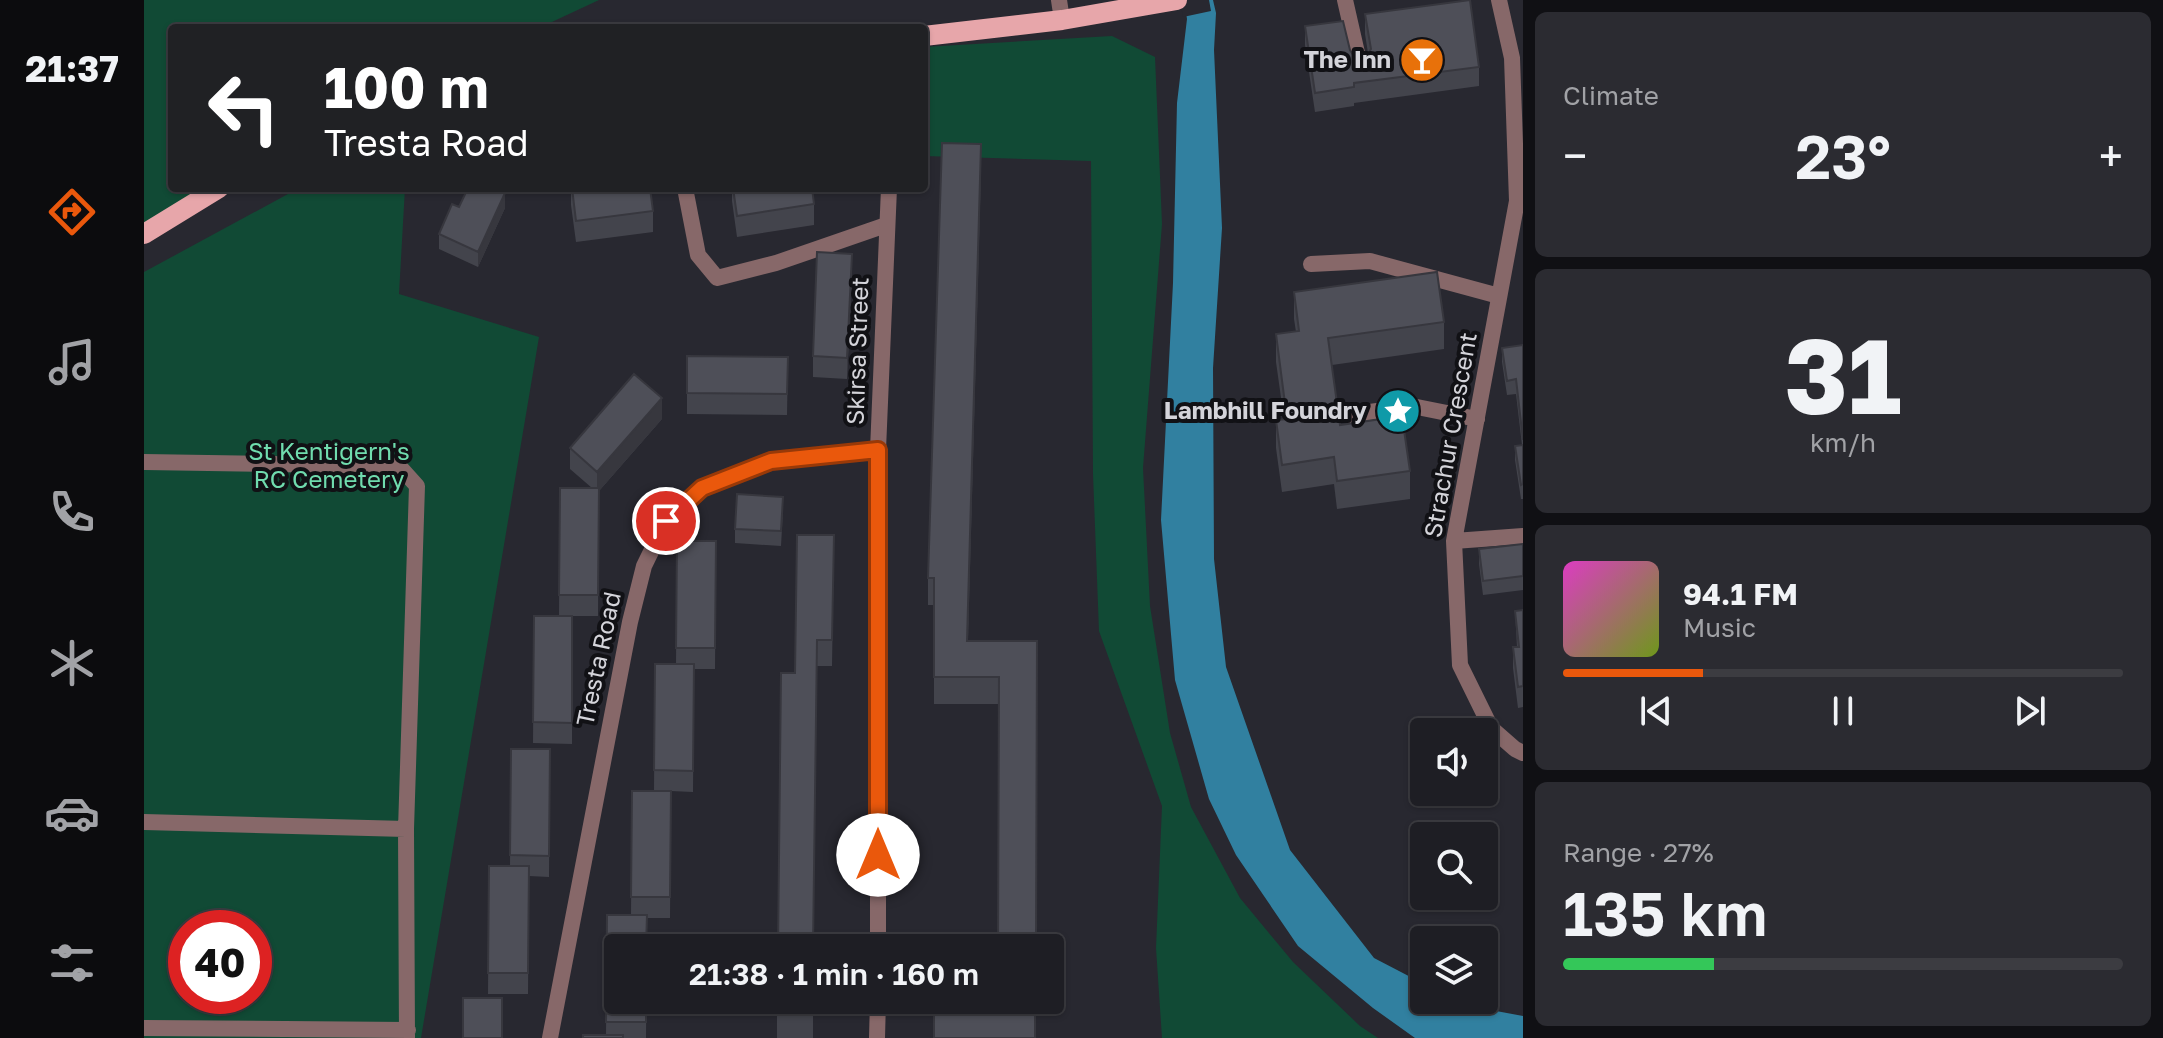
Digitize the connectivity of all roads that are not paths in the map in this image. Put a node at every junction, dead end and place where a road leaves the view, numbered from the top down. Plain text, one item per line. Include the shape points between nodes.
1 (1345, 0) edge
2 (1499, 0) edge
3 (1168, 2) edge
4 (1124, 5) edge
5 (1060, 10) edge
6 (928, 35) edge
7 (1360, 66) edge
8 (212, 192) edge
9 (686, 192) edge
10 (889, 192) edge
11 (1520, 201) edge
12 (886, 225) junction
13 (144, 234) edge
14 (1311, 264) dead end
15 (1499, 296) junction
16 (1349, 415) dead end
17 (1477, 419) junction
18 (878, 450) junction
19 (144, 462) edge
20 (1523, 536) edge
21 (1454, 541) junction
22 (1523, 753) edge
23 (144, 822) edge
24 (406, 829) junction
25 (878, 934) edge
26 (878, 1014) edge
27 (144, 1028) edge
28 (407, 1034) edge
29 (550, 1038) edge
30 (877, 1038) edge

1 - 7 street
2 - 11 street, Strachur Crescent via 1512,58
3 - 4 main road
4 - 5 main road
5 - 6 main road
8 - 13 main road
9 - 12 street via 698,255 717,278
10 - 12 street, Skirsa Street
11 - 15 street, Strachur Crescent
12 - 18 street, Skirsa Street
14 - 15 street via 1370,261
15 - 17 street, Strachur Crescent
16 - 17 street via 1412,406
17 - 21 street, Strachur Crescent
18 - 25 street, Skirsa Street
18 - 29 street, Tresta Road via 771,461 702,488 666,521 644,566 630,622
19 - 24 street via 399,466 417,486
20 - 21 street
21 - 22 street, Strachur Crescent via 1460,665 1491,728
23 - 24 street
24 - 28 street
26 - 30 street
27 - 28 street

